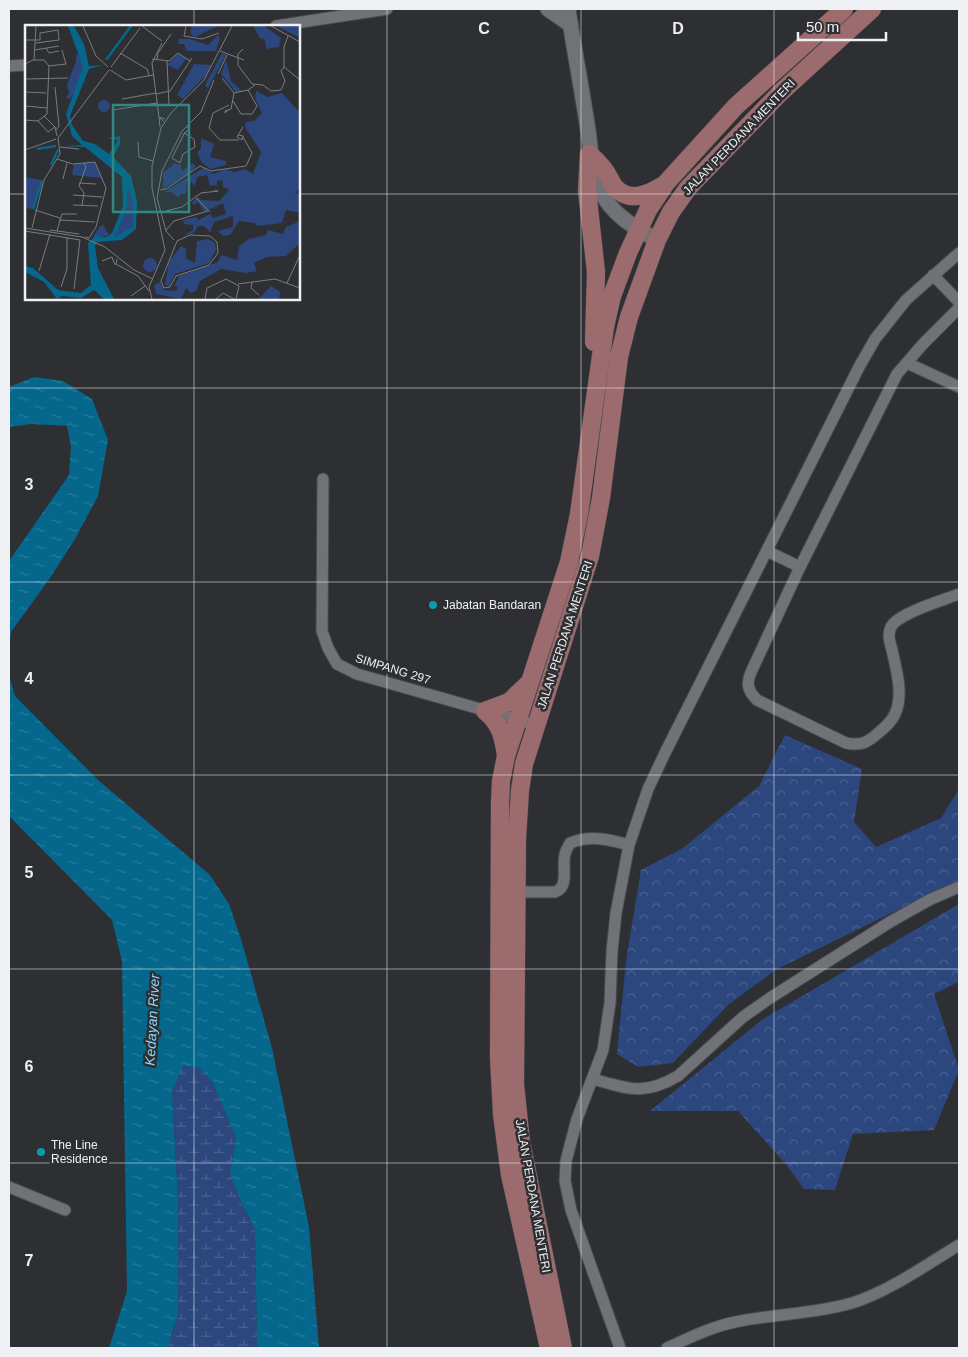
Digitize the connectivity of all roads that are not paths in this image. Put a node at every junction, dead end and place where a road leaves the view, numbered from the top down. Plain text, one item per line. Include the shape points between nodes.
1 (387, 9) edge
2 (548, 9) edge
3 (568, 9) edge
4 (844, 9) edge
5 (872, 9) edge
6 (283, 25) edge
7 (570, 25) junction
8 (25, 65) edge
9 (9, 66) edge
10 (590, 154) junction
11 (666, 183) junction
12 (638, 230) junction
13 (657, 240) junction
14 (959, 252) edge
15 (933, 276) junction
16 (959, 302) edge
17 (959, 308) edge
18 (907, 363) junction
19 (959, 387) edge
20 (594, 400) junction
21 (323, 479) dead end
22 (767, 551) junction
23 (800, 567) junction
24 (959, 594) edge
25 (530, 683) junction
26 (485, 711) junction
27 (518, 720) junction
28 (536, 725) junction
29 (506, 756) junction
30 (629, 844) junction
31 (959, 887) edge
32 (517, 892) junction
33 (593, 1079) junction
34 (9, 1187) edge
35 (65, 1210) dead end
36 (959, 1245) edge
37 (548, 1348) edge
38 (563, 1348) edge
39 (620, 1348) edge
40 (667, 1348) edge

1 - 6 street
2 - 7 street
3 - 7 street
4 - 11 main road, JALAN PERDANA MENTERI via 736,106
5 - 13 main road, JALAN PERDANA MENTERI via 781,92 688,188
7 - 10 street
8 - 9 street
10 - 11 main road via 617,189 624,193 640,197
10 - 12 street via 600,190 613,210
10 - 20 main road via 587,190 596,272
11 - 12 main road, JALAN PERDANA MENTERI
12 - 13 street
12 - 20 main road, JALAN PERDANA MENTERI via 612,296
13 - 28 main road, JALAN PERDANA MENTERI via 628,317 619,357 601,498 590,556
14 - 15 street
15 - 16 street
15 - 22 street via 906,300 875,339
17 - 18 street
18 - 19 street
18 - 23 street via 893,383
20 - 25 main road, JALAN PERDANA MENTERI via 572,548
21 - 26 street, SIMPANG 297 via 322,632 337,664 357,674
22 - 23 street
22 - 30 street via 665,753
23 - 24 street via 749,677 750,694 857,746 874,737 896,713 898,689 889,635 892,626 900,618
25 - 26 main road via 510,702
25 - 27 main road, JALAN PERDANA MENTERI
26 - 27 street, SIMPANG 297
26 - 29 main road via 499,726
27 - 28 street, SIMPANG 297
27 - 29 main road, JALAN PERDANA MENTERI
28 - 32 main road, JALAN PERDANA MENTERI via 520,790
29 - 37 main road, JALAN PERDANA MENTERI via 500,802 499,1057 502,1114 510,1174
30 - 32 street via 591,838 570,843 564,861 561,891
30 - 33 street via 616,913 608,1025
31 - 33 street via 890,922 770,998 678,1076 652,1088 636,1090
32 - 38 main road, JALAN PERDANA MENTERI via 516,1093 521,1142
33 - 39 street via 577,1119 564,1181 571,1210
34 - 35 street
36 - 40 street via 874,1294 851,1303 734,1322

